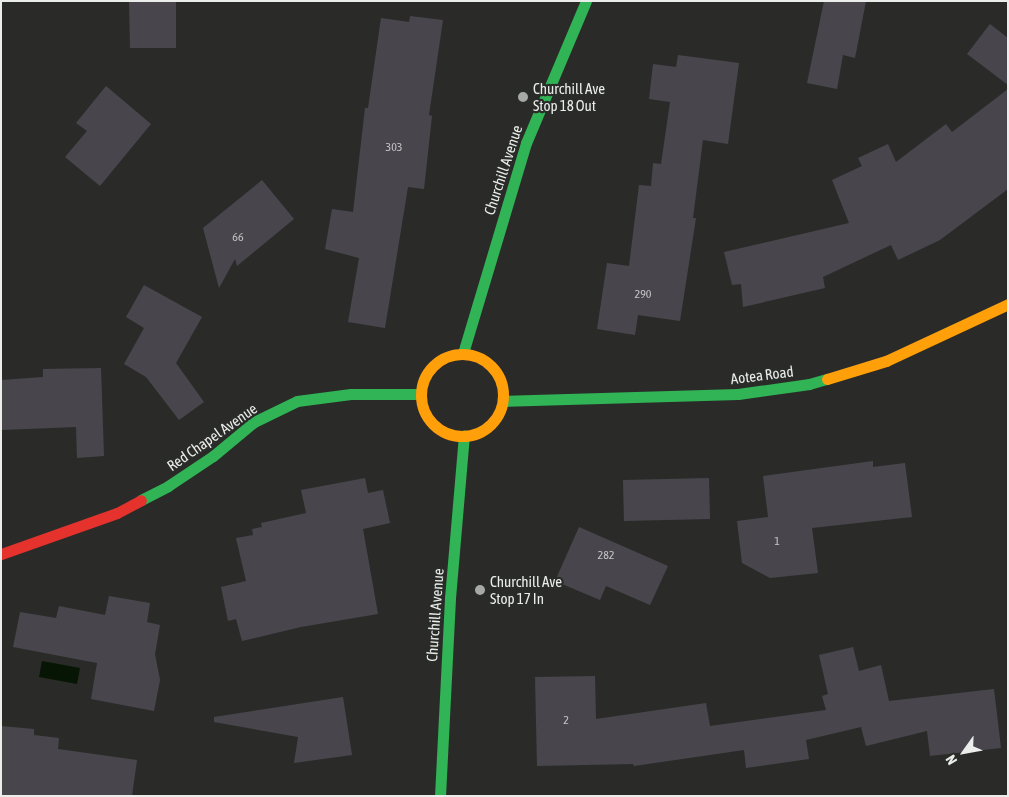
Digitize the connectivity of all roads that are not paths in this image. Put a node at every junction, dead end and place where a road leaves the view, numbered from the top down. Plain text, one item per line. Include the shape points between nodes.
1 (586, 1) edge
2 (1008, 304) edge
3 (463, 353) junction
4 (421, 394) junction
5 (503, 401) junction
6 (464, 436) junction
7 (1, 554) edge
8 (440, 796) edge

1 - 3 street, Churchill Avenue via 526,143
2 - 5 street, Aotea Road via 886,361 809,384 738,394
3 - 4 street via 438,361 422,382
3 - 5 street via 476,356 498,373
4 - 6 street via 422,407 428,419 449,434
4 - 7 street, Red Chapel Avenue via 351,394 297,401 254,422 214,456 168,486 117,512
5 - 6 street via 490,426 477,434
6 - 8 street, Churchill Avenue via 450,598

